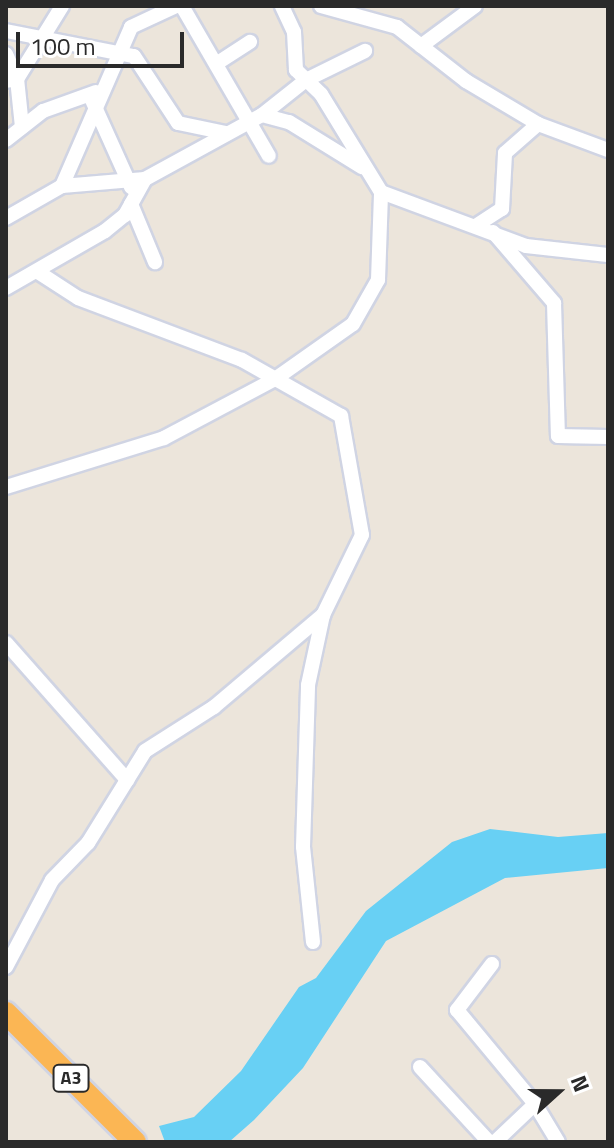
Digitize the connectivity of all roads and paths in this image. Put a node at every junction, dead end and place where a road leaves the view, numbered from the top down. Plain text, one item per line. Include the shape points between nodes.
1 (62, 6) edge
2 (176, 6) edge
3 (182, 6) edge
4 (282, 6) edge
5 (321, 6) edge
6 (475, 6) edge
7 (6, 31) edge
8 (39, 40) junction
9 (250, 42) dead end
10 (421, 46) junction
11 (365, 51) dead end
12 (116, 52) junction
13 (6, 54) edge
14 (219, 62) junction
15 (11, 80) edge
16 (306, 80) junction
17 (93, 95) junction
18 (257, 116) junction
19 (538, 124) junction
20 (22, 127) junction
21 (227, 133) junction
22 (6, 140) edge
23 (608, 150) edge
24 (269, 156) dead end
25 (366, 170) junction
26 (139, 180) junction
27 (62, 186) junction
28 (381, 192) junction
29 (128, 209) junction
30 (6, 218) edge
31 (477, 225) junction
32 (493, 232) junction
33 (608, 255) edge
34 (155, 262) dead end
35 (38, 272) junction
36 (6, 288) edge
37 (275, 379) junction
38 (606, 436) edge
39 (6, 487) edge
40 (323, 615) junction
41 (6, 643) edge
42 (127, 780) junction
43 (313, 942) dead end
44 (492, 964) dead end
45 (6, 967) edge
46 (6, 1013) edge
47 (420, 1067) dead end
48 (535, 1104) junction
49 (135, 1142) edge
50 (489, 1142) edge
51 (495, 1142) edge
52 (558, 1142) edge

1 - 8 street
2 - 12 street via 131,27
3 - 14 street
4 - 16 street via 294,32 296,70
5 - 10 street via 397,27
6 - 10 street
7 - 8 street
8 - 12 street
8 - 15 street
9 - 14 street
10 - 19 street
11 - 16 street
12 - 17 street
12 - 21 street via 147,68 178,123
13 - 15 street
14 - 18 street
15 - 20 street
16 - 18 street
16 - 25 street
17 - 20 street
17 - 26 street
17 - 27 street
18 - 21 street
18 - 24 street
18 - 25 street via 289,122
19 - 23 street
19 - 31 street via 505,153 502,209
20 - 22 street
21 - 26 street
25 - 28 street
26 - 27 street
26 - 29 street
27 - 30 street
28 - 31 street
28 - 37 street via 378,280 359,313
29 - 34 street
29 - 35 street
31 - 32 street
32 - 33 street via 526,246
32 - 38 street via 554,303 558,436
35 - 36 street
35 - 37 street via 78,298 173,330
37 - 39 street via 164,438
37 - 40 street via 348,424 362,535
40 - 42 street via 214,707 157,738
40 - 43 street via 308,685 303,847
41 - 42 street
42 - 45 street via 88,843 52,880
44 - 48 street via 457,1010
46 - 49 highway, A3
47 - 50 street
48 - 51 street
48 - 52 street

